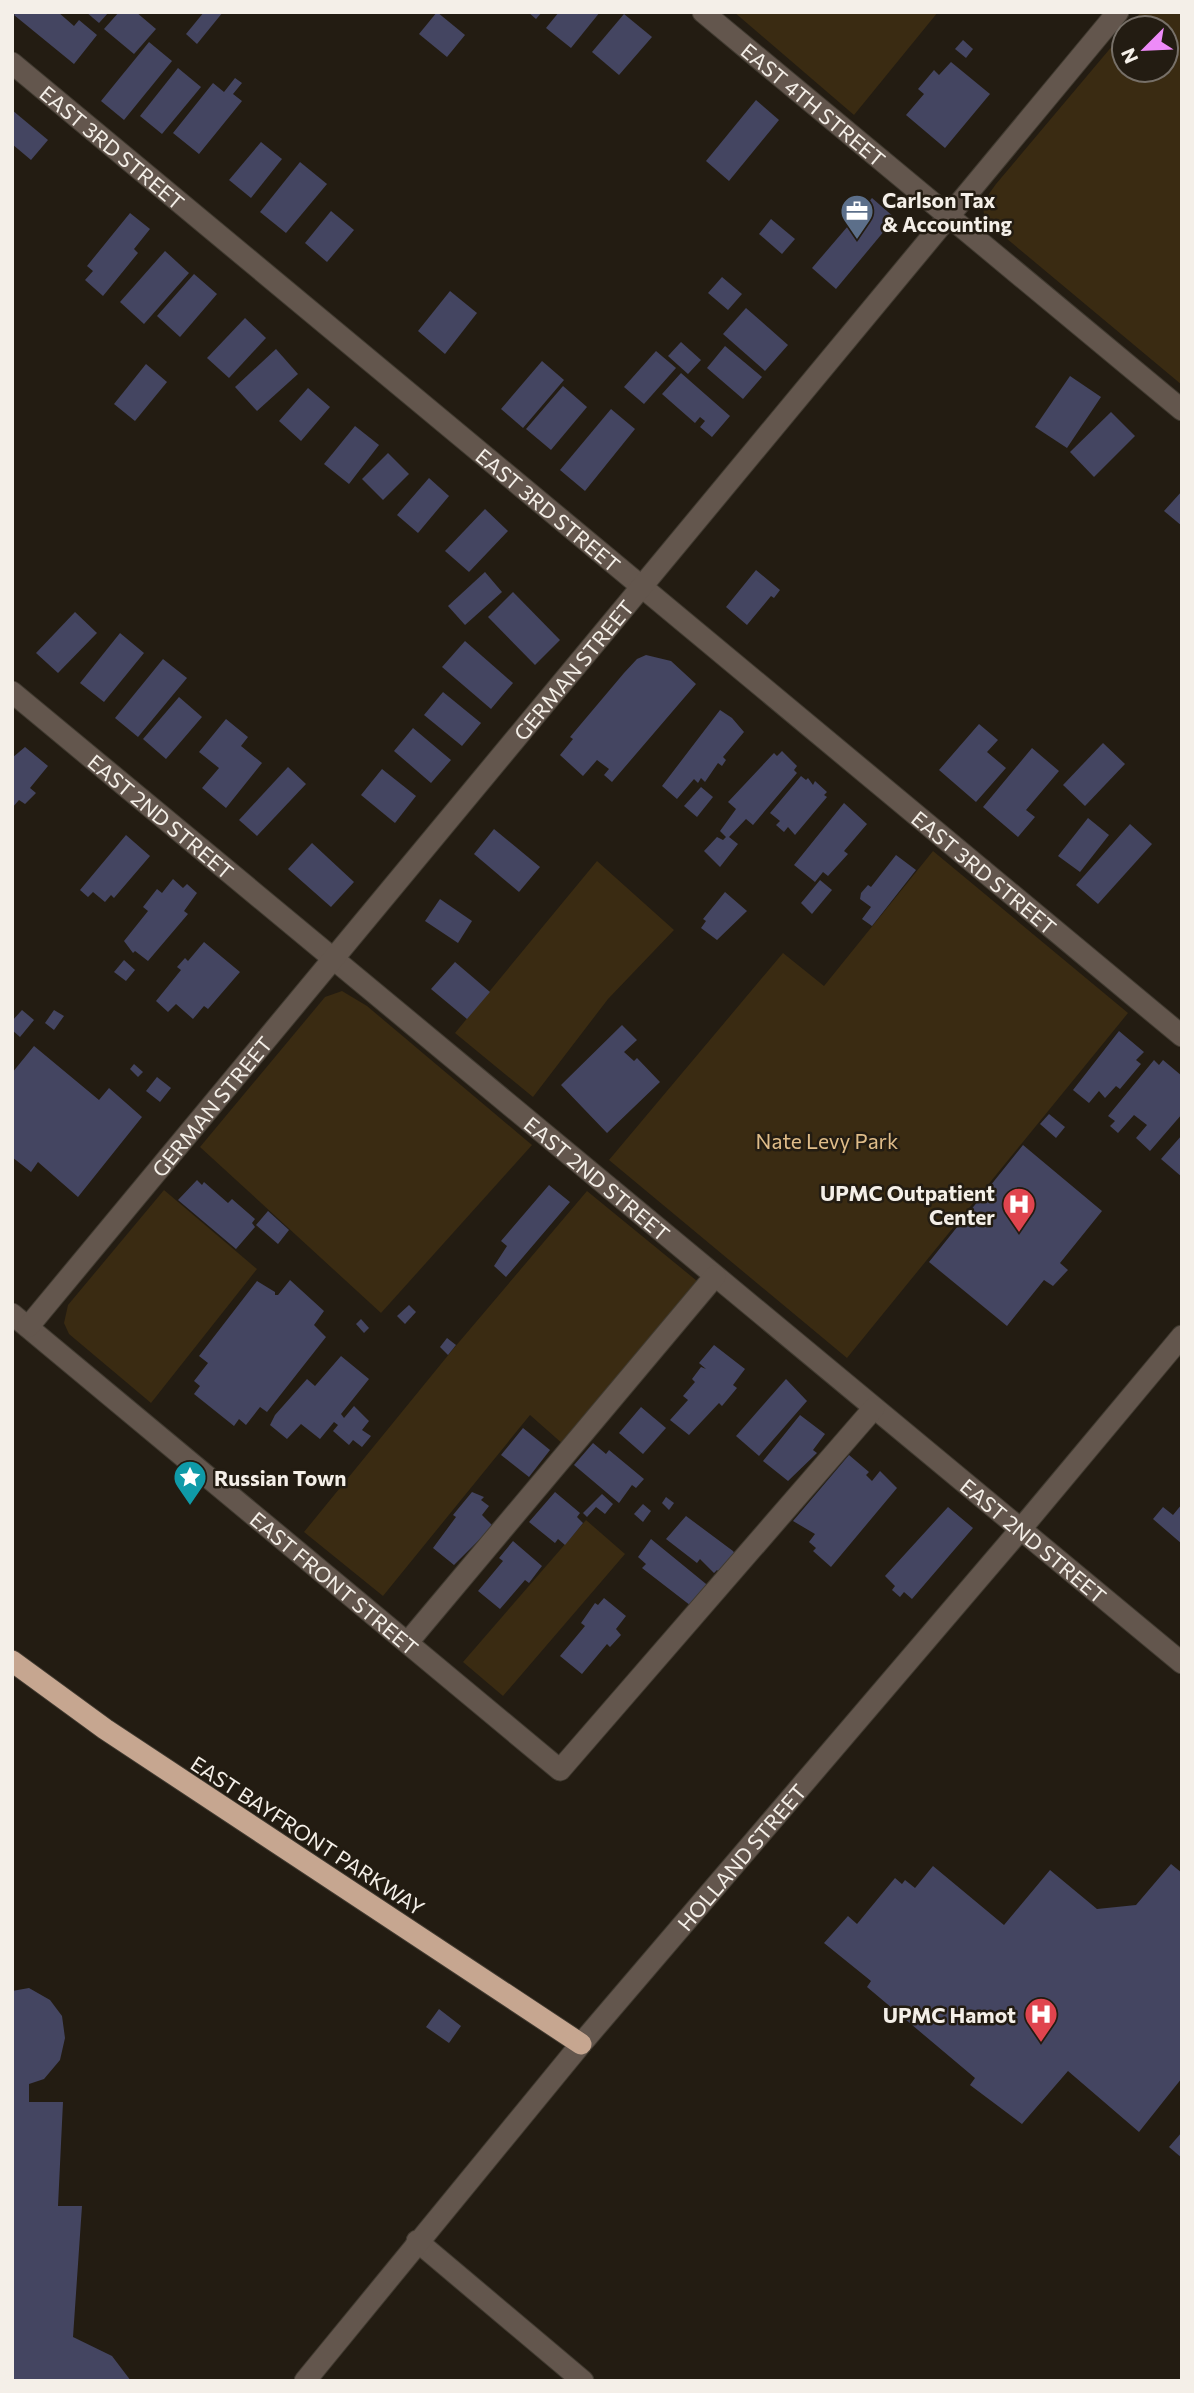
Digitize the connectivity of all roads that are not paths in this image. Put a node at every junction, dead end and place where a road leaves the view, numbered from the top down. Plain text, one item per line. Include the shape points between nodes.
1 (703, 12) edge
2 (1118, 12) edge
3 (12, 64) edge
4 (950, 218) junction
5 (1182, 410) edge
6 (642, 588) junction
7 (12, 692) edge
8 (332, 958) junction
9 (1182, 1036) edge
10 (715, 1276) junction
11 (20, 1320) edge
12 (1182, 1336) edge
13 (874, 1408) junction
14 (1020, 1530) junction
15 (408, 1642) junction
16 (12, 1661) edge
17 (1182, 1663) edge
18 (581, 2044) junction
19 (417, 2241) junction
20 (305, 2381) edge
21 (583, 2381) edge

1 - 4 street, EAST 4TH STREET
2 - 4 street, GERMAN STREET
3 - 6 street, EAST 3RD STREET
4 - 5 street, EAST 4TH STREET
4 - 6 street, GERMAN STREET
6 - 8 street, GERMAN STREET
6 - 9 street, EAST 3RD STREET
7 - 8 street, EAST 2ND STREET
8 - 10 street, EAST 2ND STREET
8 - 11 street, GERMAN STREET
10 - 13 street, EAST 2ND STREET
10 - 15 street
11 - 15 street, EAST FRONT STREET
12 - 14 street, HOLLAND STREET
13 - 14 street, EAST 2ND STREET
13 - 15 street, EAST FRONT STREET via 560,1770
14 - 17 street, EAST 2ND STREET
14 - 18 street, HOLLAND STREET
16 - 18 highway, EAST BAYFRONT PARKWAY via 105,1730
18 - 19 street, HOLLAND STREET
19 - 20 street, HOLLAND STREET
19 - 21 street

